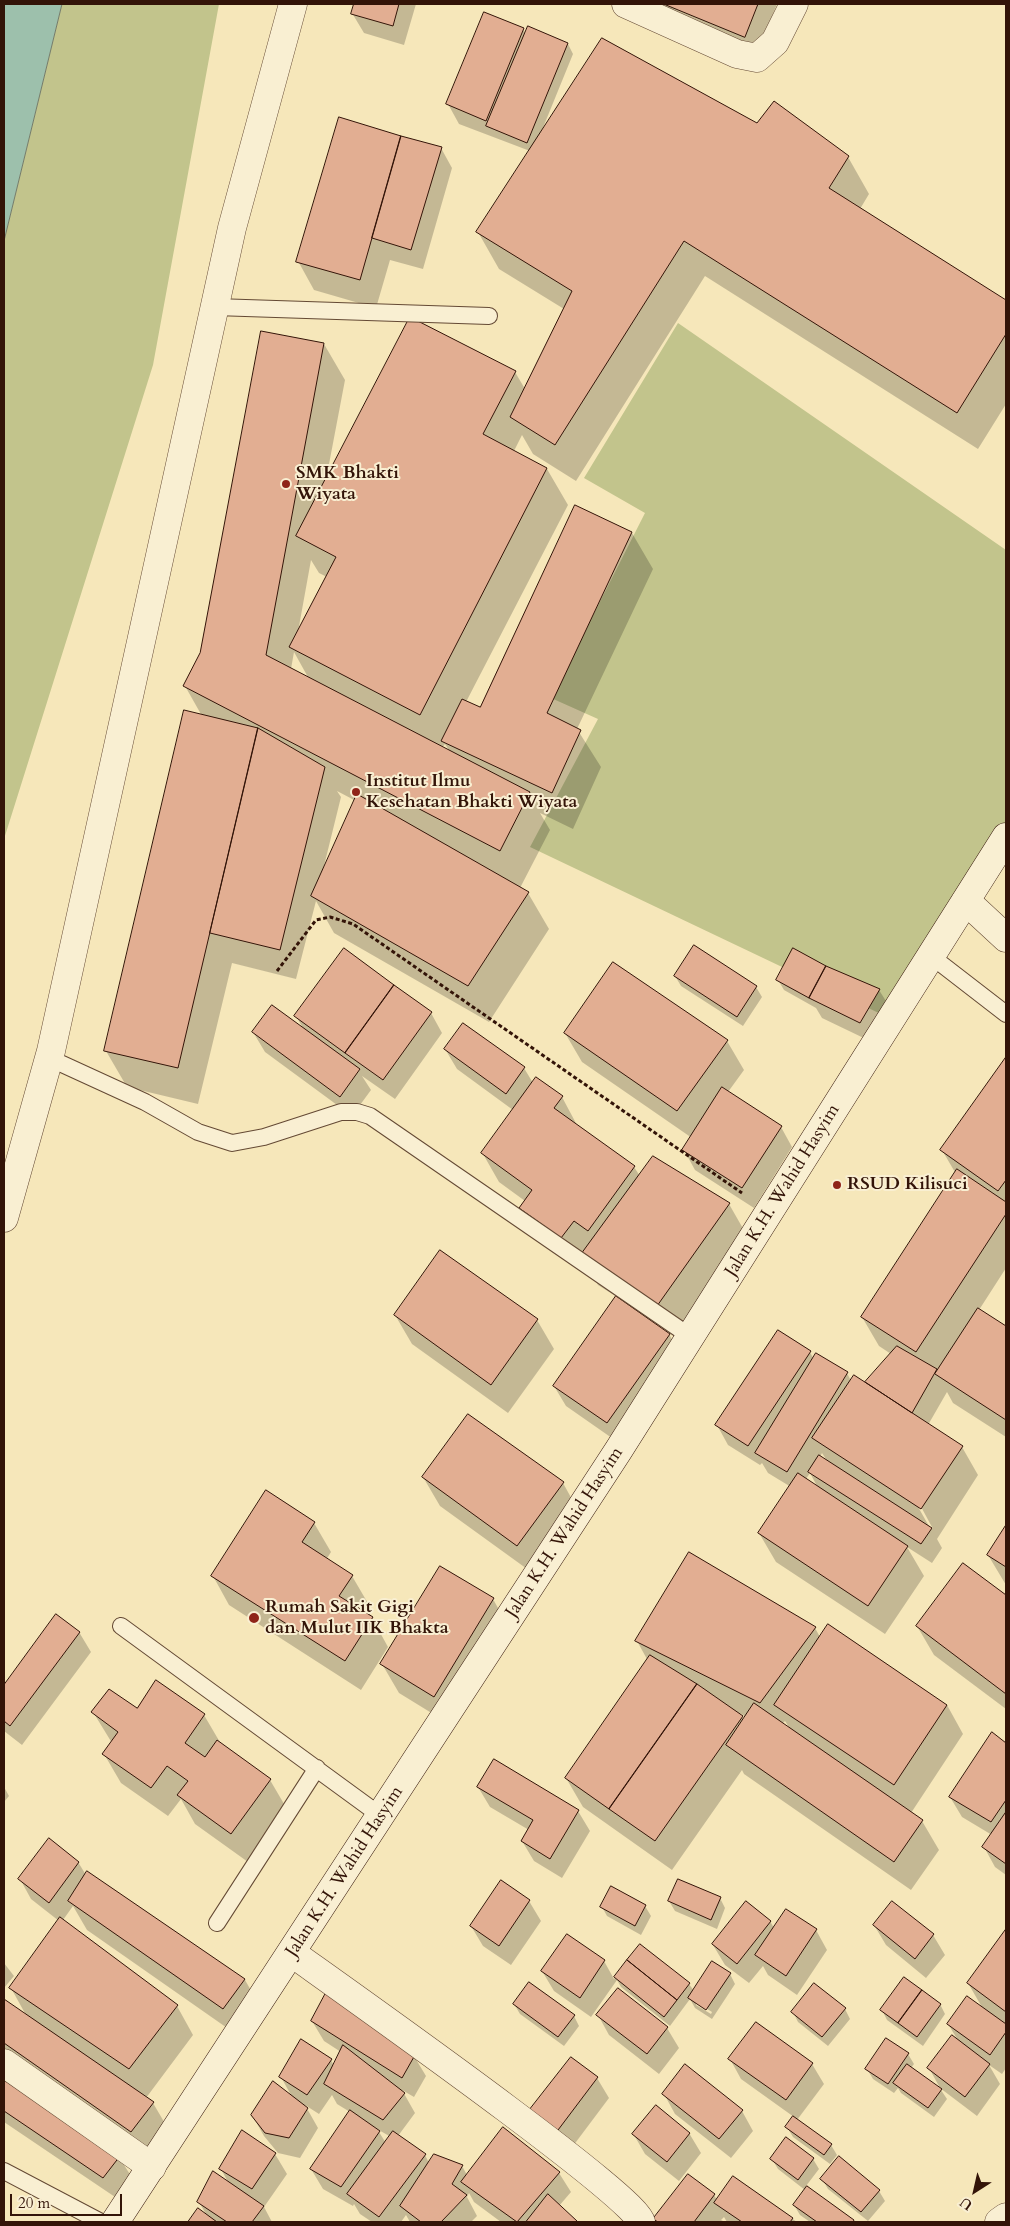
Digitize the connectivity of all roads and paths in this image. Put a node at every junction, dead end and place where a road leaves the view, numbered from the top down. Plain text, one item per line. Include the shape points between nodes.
1 (293, 4) edge
2 (626, 4) edge
3 (794, 4) edge
4 (214, 307) junction
5 (489, 316) dead end
6 (1006, 837) edge
7 (966, 901) junction
8 (1006, 938) edge
9 (931, 956) junction
10 (277, 971) dead end
11 (1006, 1014) edge
12 (49, 1058) junction
13 (769, 1212) junction
14 (4, 1218) edge
15 (691, 1338) junction
16 (121, 1626) dead end
17 (317, 1768) junction
18 (382, 1816) junction
19 (218, 1923) dead end
20 (292, 1953) junction
21 (4, 2063) edge
22 (152, 2166) junction
23 (4, 2171) edge
24 (1006, 2218) edge
25 (101, 2222) edge
26 (115, 2222) edge
27 (641, 2222) edge
28 (999, 2222) edge

1 - 4 street via 232,228
2 - 3 street via 737,54 757,58 775,42
4 - 5 lane
4 - 12 street
6 - 7 street, Jalan K.H. Wahid Hasyim
7 - 8 street
7 - 9 street, Jalan K.H. Wahid Hasyim
9 - 11 lane
9 - 13 street, Jalan K.H. Wahid Hasyim
10 - 13 path via 316,920 330,916 353,924
12 - 14 street
12 - 15 lane via 145,1102 198,1132 232,1143 264,1137 341,1112 370,1116
13 - 15 street, Jalan K.H. Wahid Hasyim
15 - 18 street, Jalan K.H. Wahid Hasyim
16 - 17 lane
17 - 18 lane
17 - 19 lane
18 - 20 street, Jalan K.H. Wahid Hasyim
20 - 22 street, Jalan K.H. Wahid Hasyim
20 - 27 street via 490,2096 636,2212
21 - 22 street
22 - 26 street, Jalan K.H. Wahid Hasyim
23 - 25 lane
24 - 28 street

